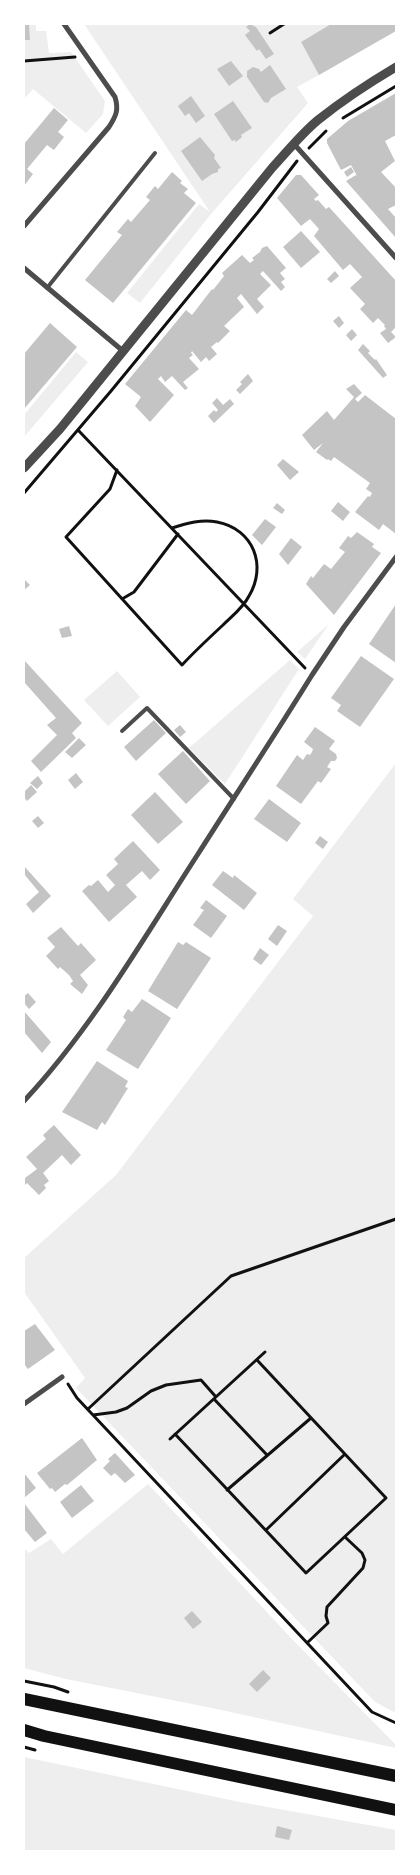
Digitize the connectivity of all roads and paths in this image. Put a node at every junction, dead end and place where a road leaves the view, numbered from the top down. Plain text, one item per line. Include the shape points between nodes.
1 (64, 24) edge
2 (284, 24) edge
3 (270, 33) dead end
4 (87, 56) junction
5 (24, 61) edge
6 (396, 67) edge
7 (396, 86) edge
8 (342, 119) dead end
9 (328, 130) dead end
10 (294, 144) junction
11 (155, 153) dead end
12 (302, 154) junction
13 (24, 226) edge
14 (396, 258) edge
15 (24, 268) edge
16 (47, 288) junction
17 (123, 351) junction
18 (68, 418) junction
19 (79, 430) junction
20 (24, 468) edge
21 (117, 470) junction
22 (24, 493) edge
23 (172, 528) junction
24 (178, 534) junction
25 (396, 557) edge
26 (122, 599) junction
27 (244, 604) junction
28 (312, 674) junction
29 (122, 731) dead end
30 (234, 798) junction
31 (24, 1101) edge
32 (396, 1219) edge
33 (265, 1352) dead end
34 (256, 1360) junction
35 (62, 1377) joint
36 (215, 1398) junction
37 (24, 1404) edge
38 (88, 1409) junction
39 (93, 1415) junction
40 (310, 1418) junction
41 (175, 1434) junction
42 (170, 1439) dead end
43 (345, 1454) junction
44 (268, 1455) junction
45 (228, 1490) junction
46 (266, 1530) junction
47 (345, 1537) junction
48 (307, 1643) junction
49 (24, 1699) edge
50 (396, 1723) edge
51 (24, 1730) edge
52 (396, 1776) edge
53 (396, 1810) edge

1 - 4 street
2 - 3 path
4 - 5 path
4 - 13 street via 115,97 117,115
6 - 10 street via 317,121
7 - 8 path
9 - 12 path
10 - 12 street
10 - 17 street
11 - 16 lane
12 - 14 street
12 - 19 path
15 - 16 street
16 - 17 street
17 - 18 street
18 - 19 path
18 - 20 street
19 - 21 path
19 - 22 path
21 - 23 path
21 - 26 path via 110,489 66,537
23 - 24 path
23 - 27 path via 205,521 238,530 254,549 256,561 254,585
24 - 26 path via 134,592
24 - 27 path
25 - 28 street
26 - 27 path via 182,665
27 - 28 path
28 - 30 street
29 - 30 lane via 147,708
30 - 31 street via 91,1020 53,1070
32 - 38 path via 231,1276
33 - 34 path
34 - 36 path
34 - 40 path
35 - 37 street
35 - 38 path
36 - 39 path via 201,1380 190,1381 160,1387 116,1412
36 - 41 path
36 - 44 path
38 - 39 path
39 - 48 path
40 - 43 path
40 - 44 path
41 - 42 path
41 - 45 path
43 - 46 path
43 - 47 path via 386,1498
44 - 45 path
45 - 46 path
46 - 47 path via 306,1573
47 - 48 path via 362,1553 365,1560 363,1568 327,1607 328,1623
48 - 50 path via 372,1712
49 - 52 highway
51 - 53 highway

